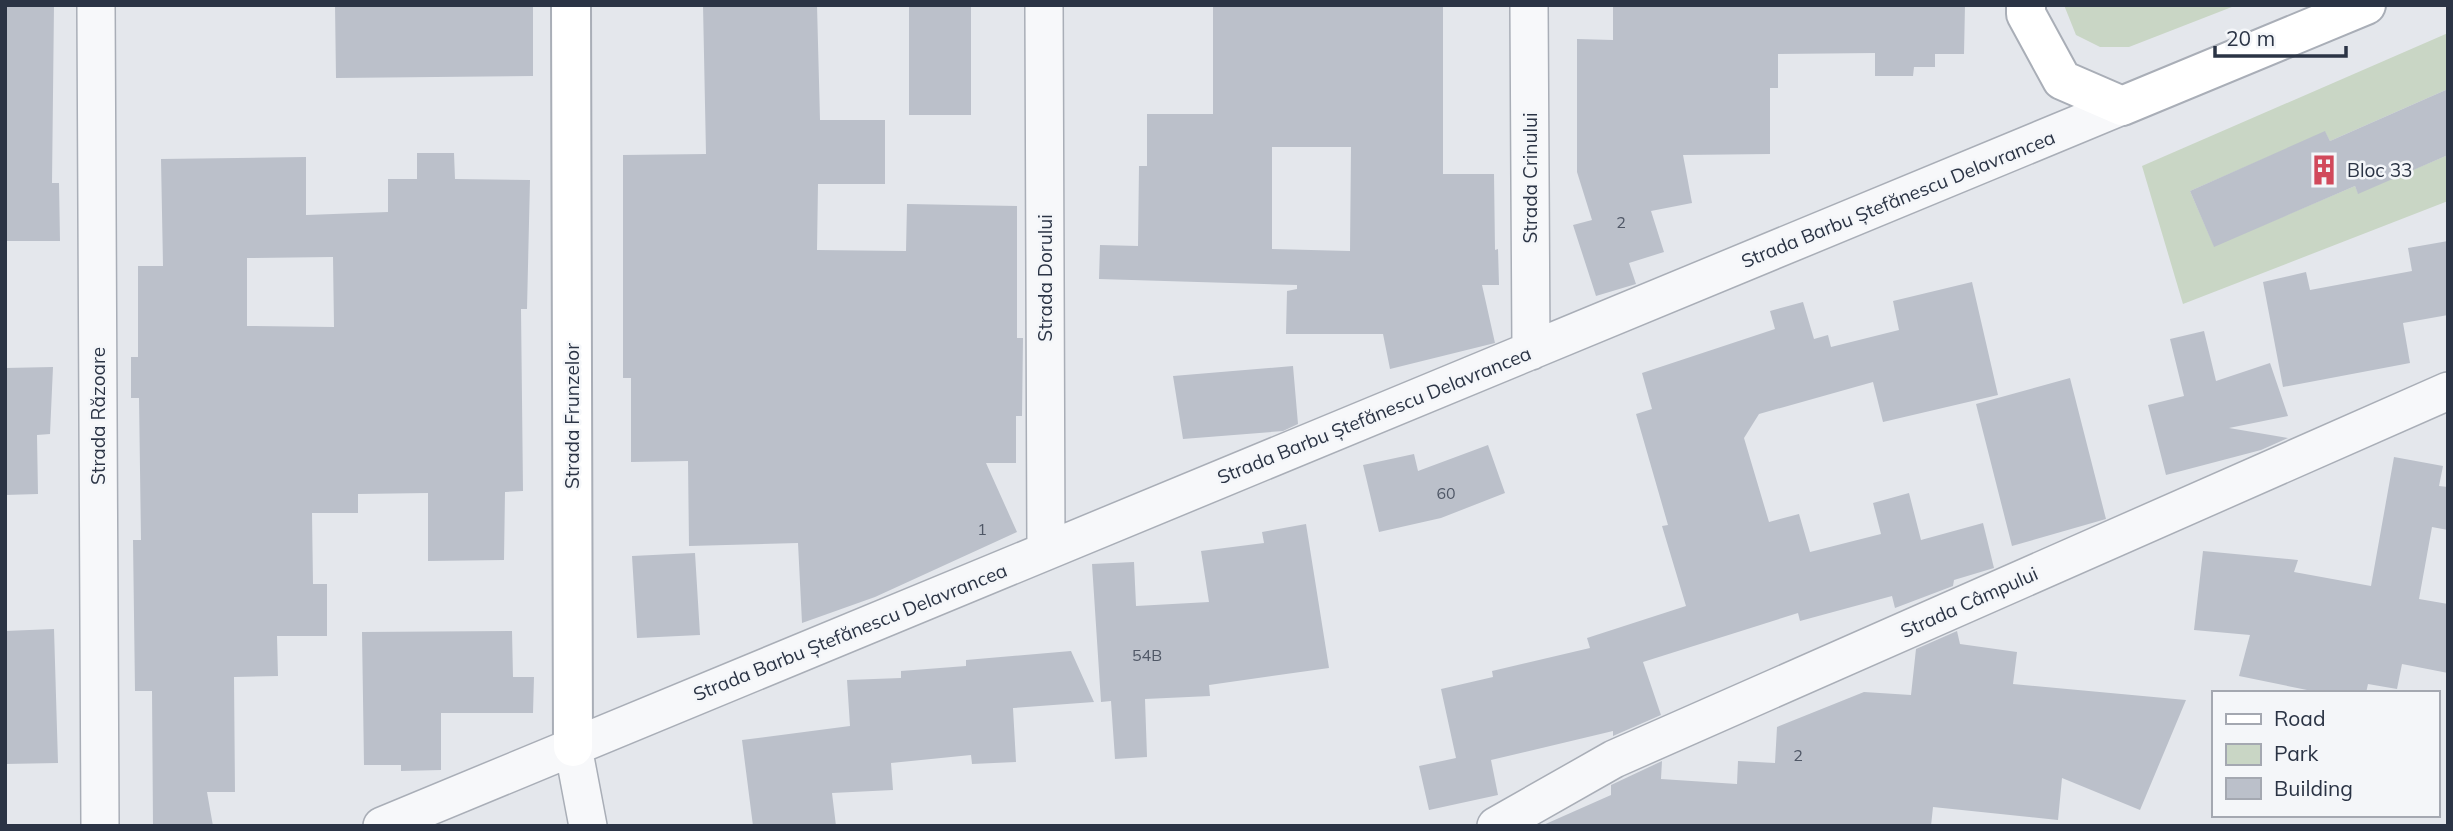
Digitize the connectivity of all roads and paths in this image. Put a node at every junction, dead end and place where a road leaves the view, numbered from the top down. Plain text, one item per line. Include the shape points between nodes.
1 (96, 5) edge
2 (571, 5) edge
3 (1044, 5) edge
4 (1529, 5) edge
5 (2026, 5) edge
6 (2366, 5) edge
7 (2123, 106) junction
8 (1531, 351) junction
9 (2448, 391) edge
10 (1046, 551) junction
11 (573, 747) junction
12 (100, 826) edge
13 (382, 826) edge
14 (588, 826) edge
15 (1496, 826) edge

1 - 12 street, Strada Răzoare
2 - 11 street, Strada Frunzelor
3 - 10 street, Strada Dorului
4 - 8 street, Strada Crinului
5 - 7 street via 2026,14 2062,80
6 - 7 street, Strada Barbu Ștefănescu Delavrancea
7 - 8 street, Strada Barbu Ștefănescu Delavrancea
8 - 10 street, Strada Barbu Ștefănescu Delavrancea
9 - 15 street, Strada Câmpului via 1614,759
10 - 11 street, Strada Barbu Ștefănescu Delavrancea
11 - 13 street, Strada Barbu Ștefănescu Delavrancea
11 - 14 street, Strada Frunzelor

